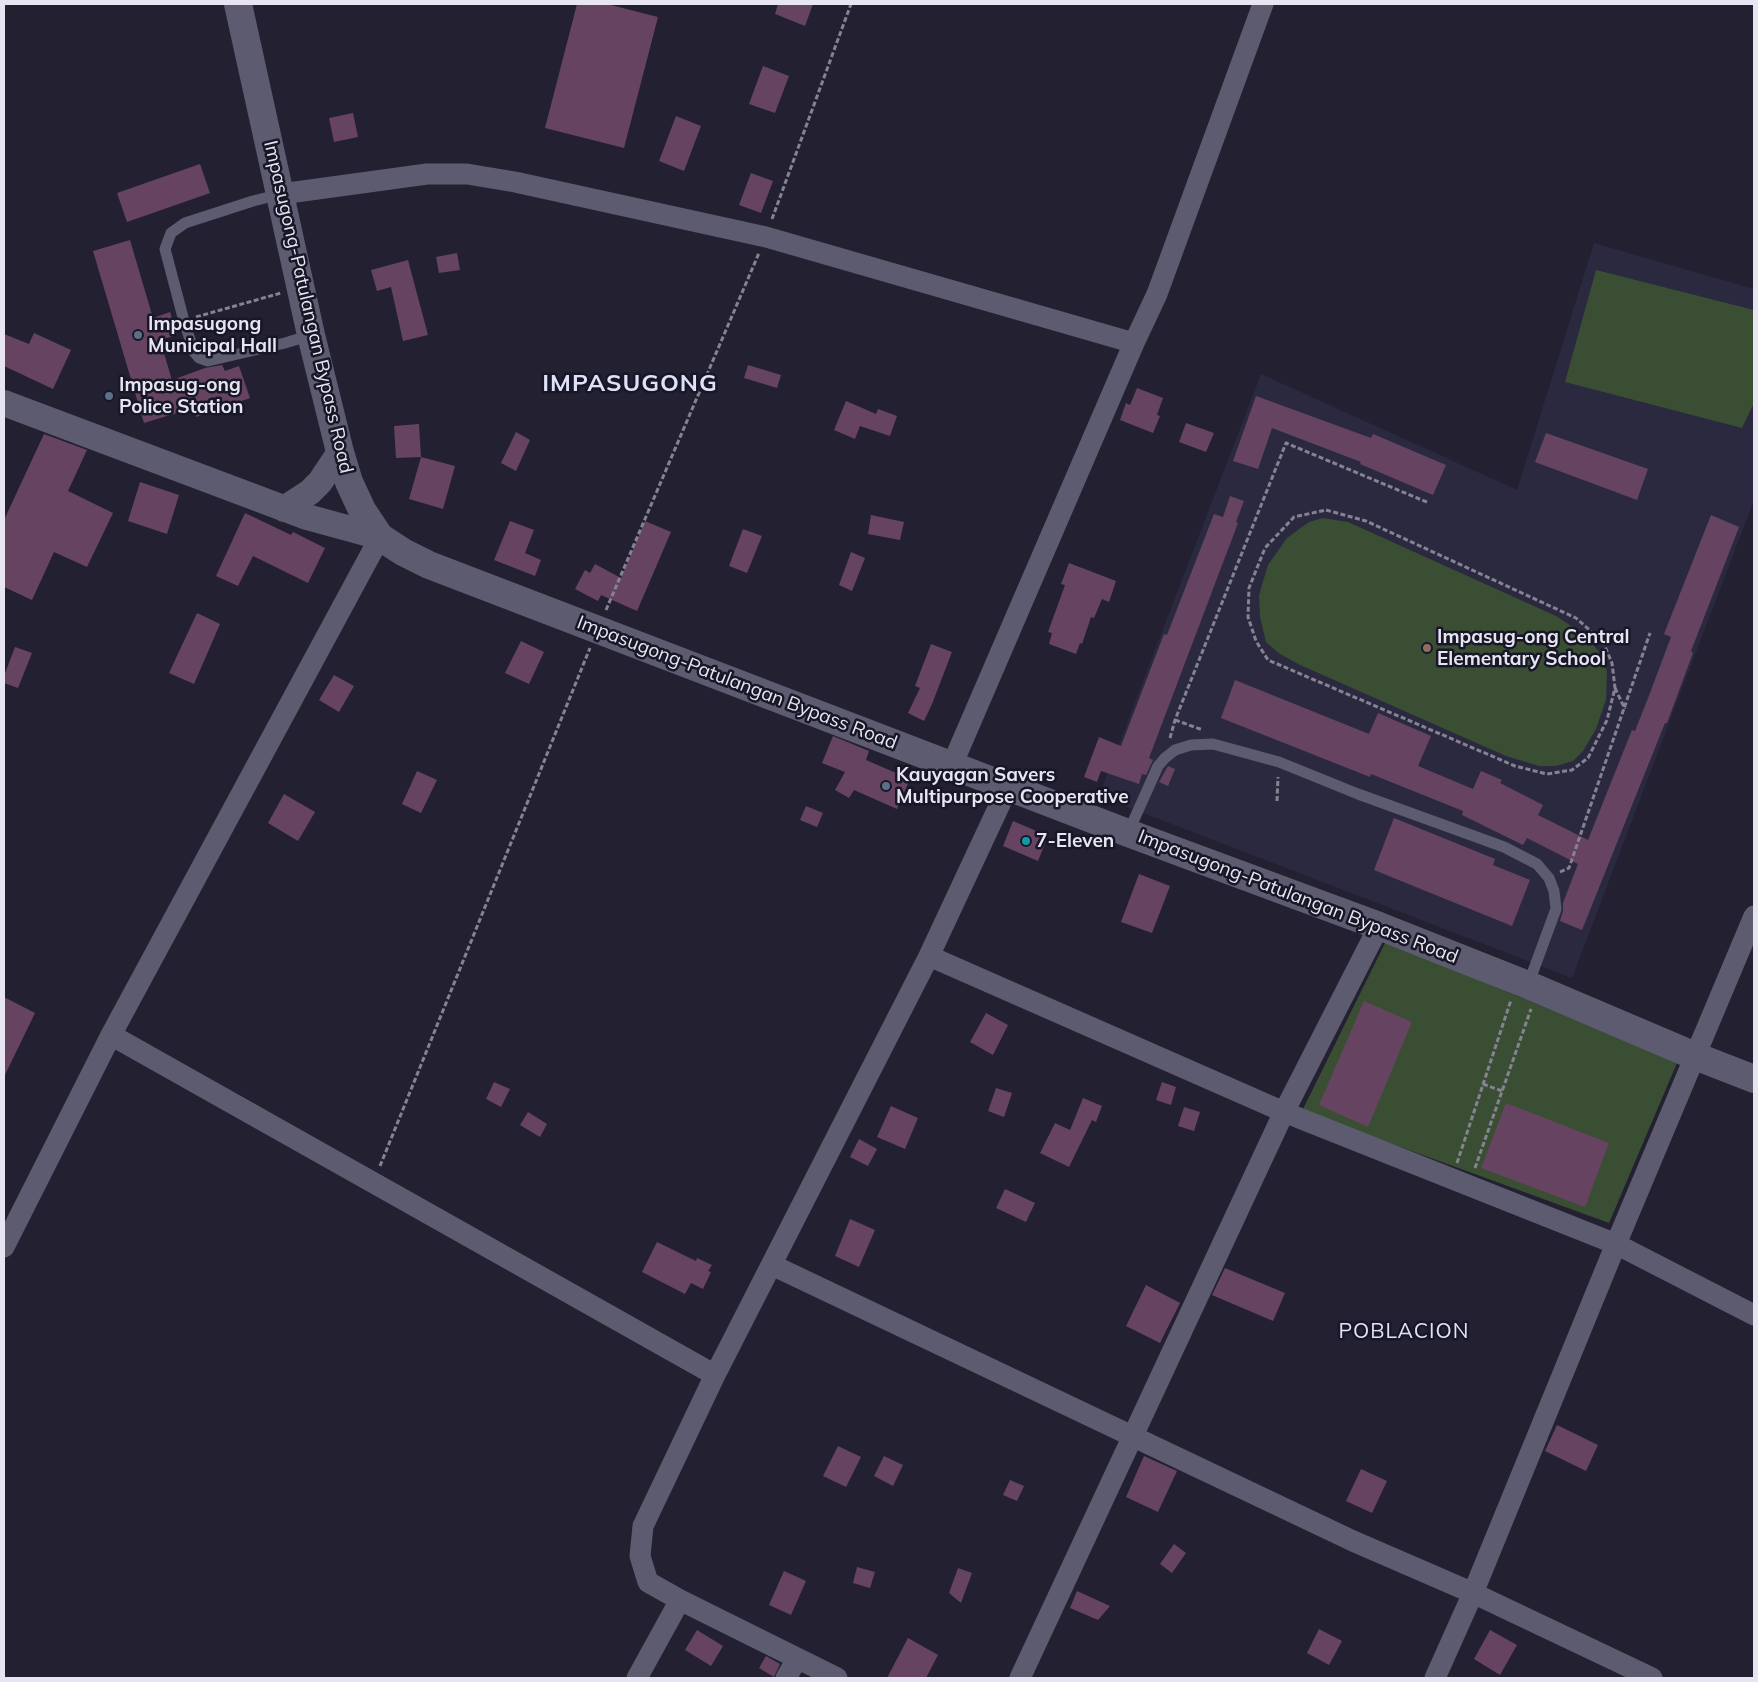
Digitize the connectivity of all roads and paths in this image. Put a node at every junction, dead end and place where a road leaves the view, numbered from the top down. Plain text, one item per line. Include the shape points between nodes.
1 (238, 4) edge
2 (851, 4) edge
3 (1263, 4) edge
4 (281, 194) junction
5 (766, 237) junction
6 (301, 287) junction
7 (184, 321) junction
8 (311, 335) junction
9 (1134, 343) junction
10 (4, 404) edge
11 (340, 452) junction
12 (1429, 503) dead end
13 (284, 509) junction
14 (380, 538) junction
15 (598, 629) junction
16 (1650, 633) dead end
17 (1615, 688) junction
18 (1625, 710) junction
19 (1165, 758) junction
20 (1279, 762) junction
21 (952, 765) junction
22 (1008, 787) junction
23 (1277, 801) dead end
24 (1128, 833) junction
25 (1548, 878) junction
26 (1754, 916) edge
27 (1379, 926) junction
28 (929, 956) junction
29 (1528, 985) junction
30 (111, 1035) junction
31 (1695, 1056) junction
32 (1754, 1079) edge
33 (1483, 1084) junction
34 (1502, 1091) junction
35 (1284, 1112) junction
36 (374, 1182) junction
37 (1461, 1182) junction
38 (1616, 1244) junction
39 (4, 1247) edge
40 (772, 1265) junction
41 (1754, 1315) edge
42 (715, 1375) junction
43 (1133, 1438) junction
44 (1473, 1592) junction
45 (680, 1600) junction
46 (797, 1659) junction
47 (637, 1678) edge
48 (786, 1678) edge
49 (837, 1678) edge
50 (1020, 1678) edge
51 (1435, 1678) edge
52 (1652, 1678) edge

1 - 4 main road, Impasugong-Patulangan Bypass Road
2 - 5 path
3 - 9 street via 1157,294
4 - 5 street via 427,174 467,174
4 - 6 main road, Impasugong-Patulangan Bypass Road
4 - 7 lane via 185,222 171,233 165,249
5 - 9 street
5 - 15 path
6 - 7 path
6 - 8 main road, Impasugong-Patulangan Bypass Road
7 - 8 lane via 194,352 208,361
8 - 11 main road, Impasugong-Patulangan Bypass Road
9 - 21 street
10 - 13 street
11 - 13 street via 320,482
11 - 14 main road, Impasugong-Patulangan Bypass Road via 352,489
12 - 19 path via 1286,443 1175,720
13 - 14 street
14 - 15 main road, Impasugong-Patulangan Bypass Road via 429,565
14 - 30 street
15 - 21 main road, Impasugong-Patulangan Bypass Road
15 - 36 path
16 - 18 path
17 - 17 path via 1612,664 1603,642 1576,618 1366,522 1326,510 1294,517 1266,548 1248,588 1248,618 1256,641 1268,660 1515,766 1547,774 1572,770 1588,758 1607,720
17 - 18 path
18 - 25 path via 1569,868
19 - 20 lane via 1175,750 1191,745 1213,744
19 - 24 lane via 1158,766
20 - 23 path
20 - 25 lane via 1504,847 1537,864
21 - 22 main road, Impasugong-Patulangan Bypass Road
22 - 24 main road, Impasugong-Patulangan Bypass Road
22 - 28 street
24 - 27 main road, Impasugong-Patulangan Bypass Road
25 - 29 lane via 1556,909
26 - 31 street
27 - 29 main road, Impasugong-Patulangan Bypass Road
27 - 35 street
28 - 35 street
28 - 40 street
29 - 31 main road, Impasugong-Patulangan Bypass Road
29 - 33 path
29 - 34 path
30 - 36 street
30 - 39 street
31 - 32 main road, Impasugong-Patulangan Bypass Road
31 - 38 street
33 - 34 path
33 - 37 path
34 - 37 path
35 - 37 street
35 - 43 street
36 - 42 street
37 - 38 street
38 - 41 street
38 - 44 street
40 - 42 street
40 - 43 street
42 - 45 street via 643,1526 640,1556 648,1582
43 - 44 street via 1353,1541
43 - 50 street
44 - 51 street
44 - 52 street
45 - 46 street
45 - 47 street
46 - 48 street
46 - 49 street

